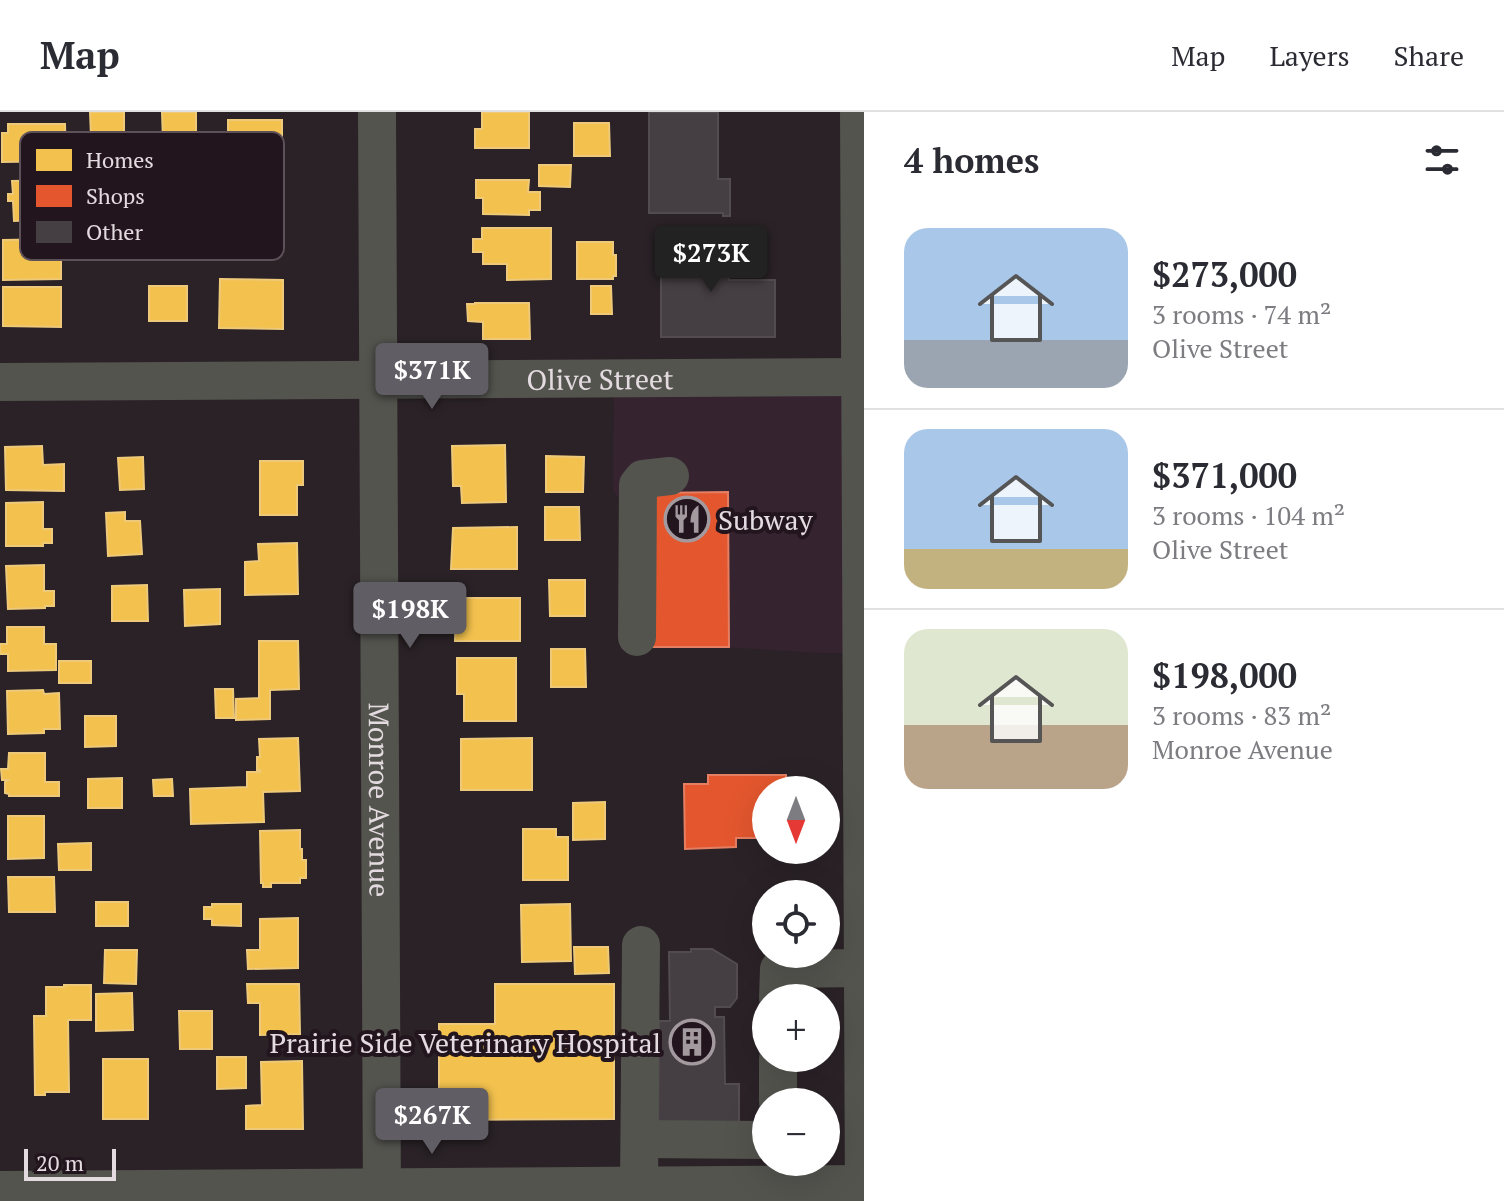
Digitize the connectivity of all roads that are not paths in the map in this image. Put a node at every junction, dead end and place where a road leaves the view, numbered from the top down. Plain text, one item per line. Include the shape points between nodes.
1 (377, 112) edge
2 (861, 128) edge
3 (862, 376) edge
4 (378, 380) junction
5 (0, 382) edge
6 (670, 476) dead end
7 (863, 570) edge
8 (637, 637) dead end
9 (863, 915) edge
10 (641, 945) dead end
11 (863, 968) edge
12 (778, 984) edge
13 (640, 1139) junction
14 (752, 1140) edge
15 (752, 1175) edge
16 (801, 1176) edge
17 (864, 1184) edge
18 (639, 1186) junction
19 (0, 1190) edge
20 (382, 1194) edge
21 (585, 1194) edge
22 (121, 1195) edge
23 (864, 1201) edge

1 - 4 street, Monroe Avenue
2 - 3 street
3 - 4 street, Olive Street
3 - 7 street
4 - 5 street, Olive Street
4 - 20 street, Monroe Avenue
6 - 8 street via 643,479 638,485
7 - 9 street
9 - 11 street
10 - 13 street
11 - 12 street via 779,969
11 - 17 street
13 - 14 street
13 - 18 street
15 - 18 street
16 - 17 street
17 - 23 street
18 - 21 street
19 - 22 street
20 - 21 street
20 - 22 street

